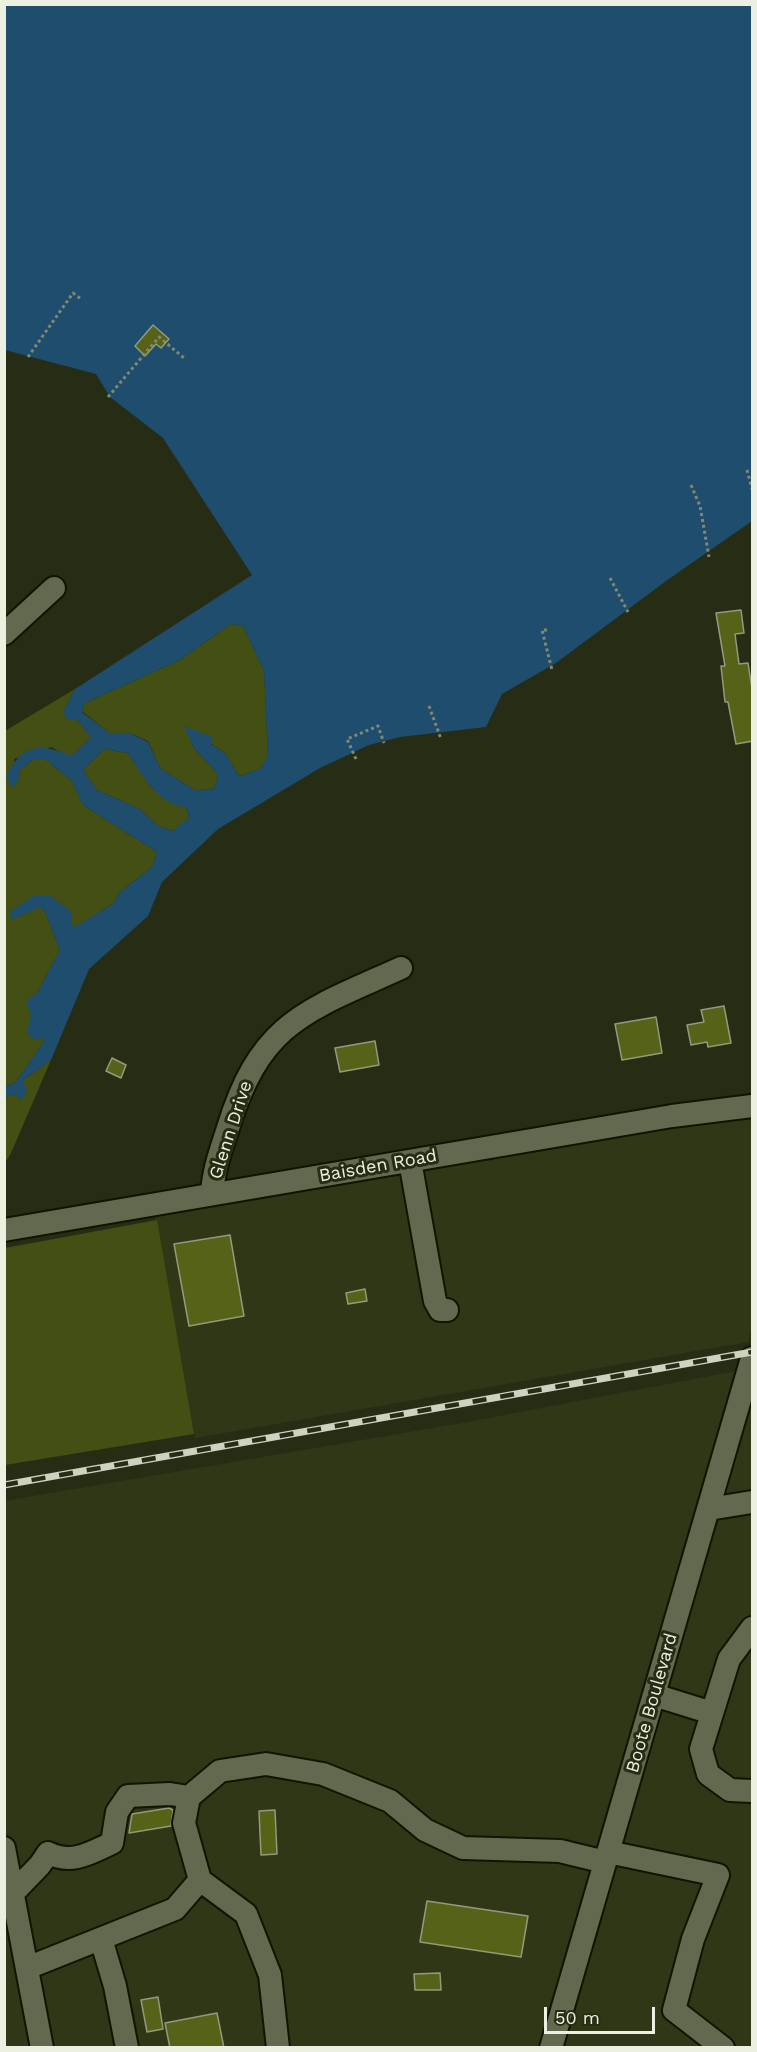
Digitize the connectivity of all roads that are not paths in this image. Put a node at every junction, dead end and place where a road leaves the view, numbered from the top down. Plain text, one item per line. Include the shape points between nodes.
1 (54, 588) dead end
2 (4, 634) edge
3 (401, 968) dead end
4 (753, 1106) edge
5 (410, 1161) junction
6 (212, 1194) junction
7 (4, 1230) edge
8 (447, 1310) dead end
9 (753, 1358) edge
10 (753, 1502) edge
11 (709, 1509) junction
12 (753, 1628) edge
13 (654, 1695) junction
14 (712, 1713) junction
15 (753, 1791) edge
16 (189, 1797) junction
17 (4, 1848) edge
18 (607, 1857) junction
19 (200, 1880) junction
20 (12, 1894) junction
21 (101, 1939) junction
22 (27, 1968) junction
23 (42, 2048) edge
24 (128, 2048) edge
25 (278, 2048) edge
26 (552, 2048) edge
27 (723, 2048) edge

1 - 2 street
3 - 6 street, Glenn Drive via 313,1008 268,1046 252,1068 234,1109 212,1177
4 - 5 street, Baisden Road
5 - 6 street, Baisden Road
5 - 8 street via 435,1301 440,1310
6 - 7 street, Baisden Road
9 - 11 street, Boote Boulevard
10 - 11 street
11 - 13 street, Boote Boulevard
12 - 14 street via 729,1659
13 - 14 street
13 - 18 street, Boote Boulevard
14 - 15 street via 700,1749 708,1774 730,1790
16 - 18 street via 220,1771 266,1764 323,1774 390,1801 425,1830 463,1848 560,1851
16 - 19 street via 184,1823
16 - 20 street via 128,1796 117,1812 112,1843 73,1859 60,1859 48,1853
17 - 20 street
18 - 26 street, Boote Boulevard
18 - 27 street via 718,1875 693,1939 674,2010
19 - 21 street via 175,1909
19 - 25 street via 246,1914 270,1975
20 - 22 street
21 - 22 street
21 - 24 street
22 - 23 street

